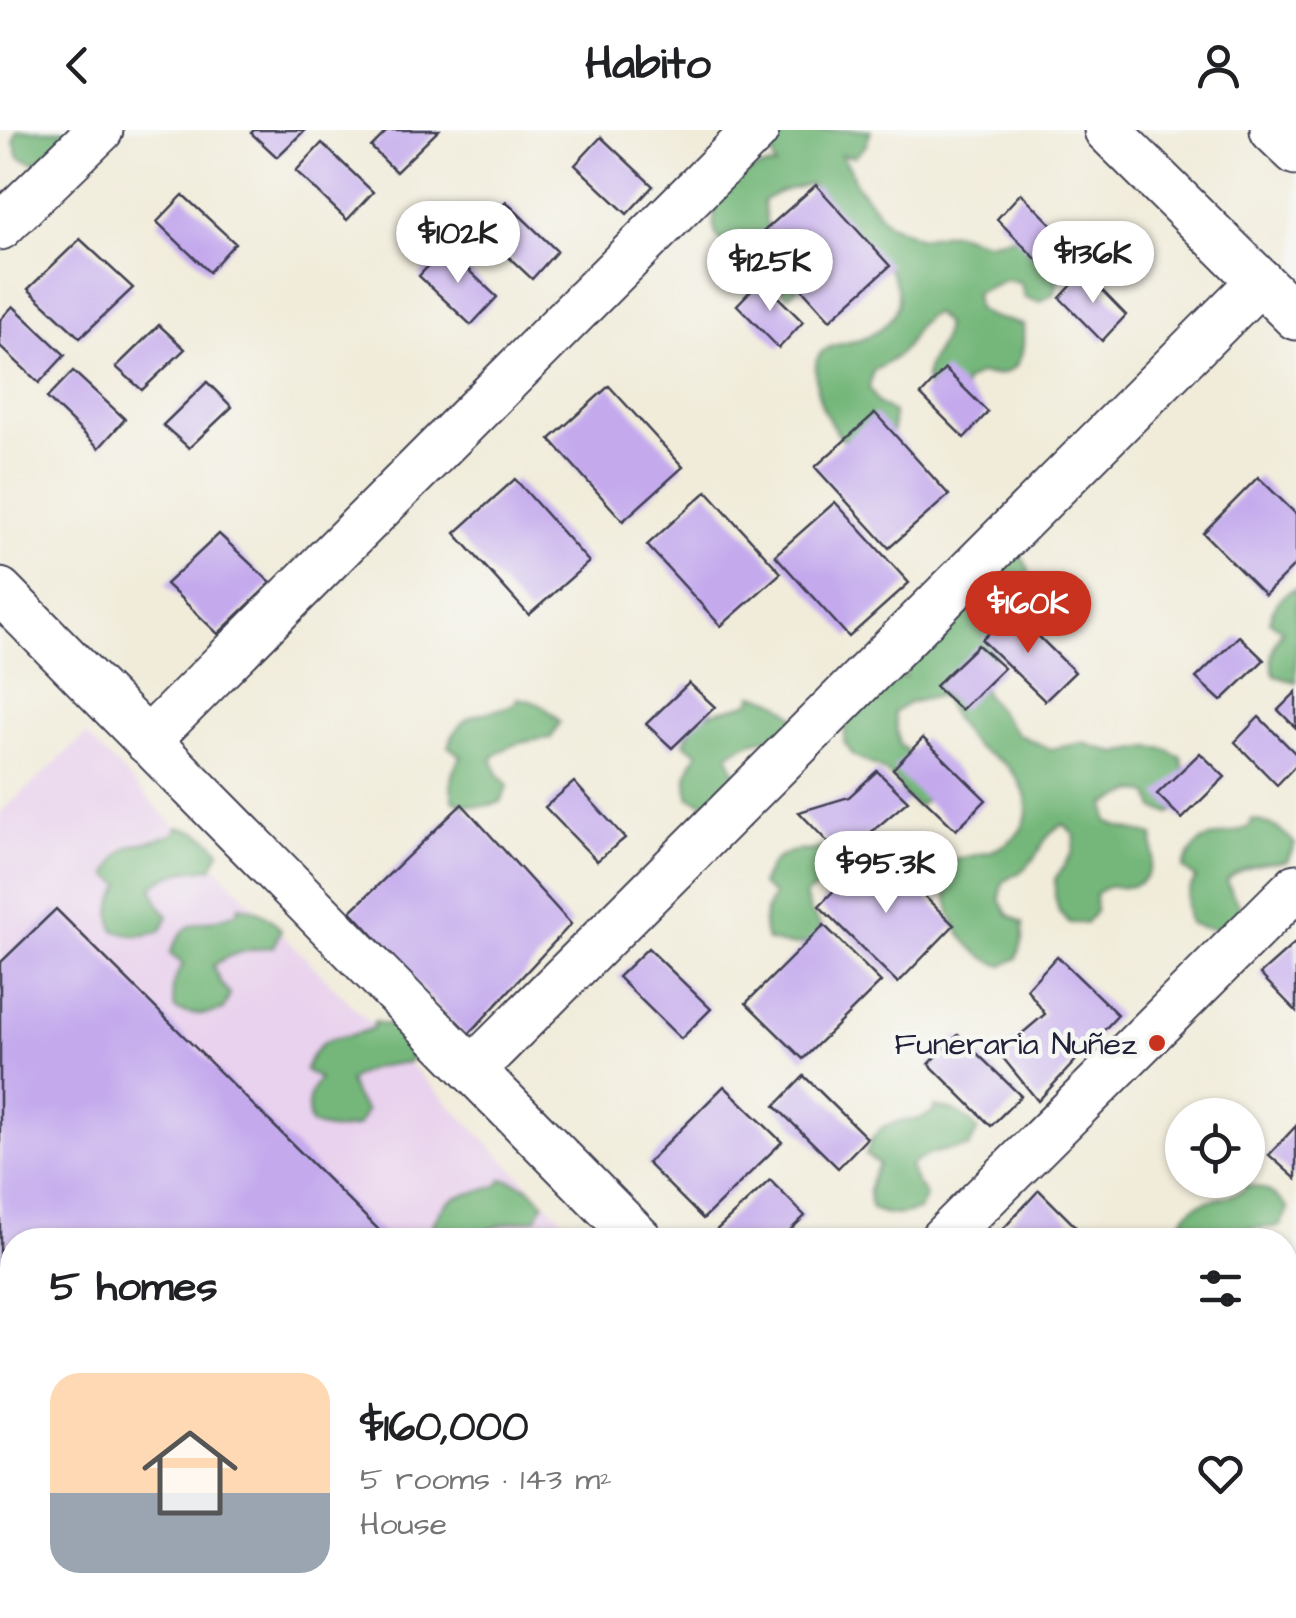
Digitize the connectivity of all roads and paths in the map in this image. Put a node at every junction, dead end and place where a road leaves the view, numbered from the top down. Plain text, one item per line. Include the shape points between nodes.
1 (100, 130) edge
2 (756, 130) edge
3 (1108, 130) edge
4 (1273, 130) edge
5 (1296, 152) edge
6 (0, 226) edge
7 (1260, 281) junction
8 (1296, 317) edge
9 (0, 591) edge
10 (147, 741) junction
11 (1296, 887) edge
12 (472, 1070) junction
13 (628, 1228) edge
14 (954, 1228) edge

1 - 6 street
2 - 10 street
3 - 7 street
4 - 5 street
7 - 8 street
7 - 12 street
9 - 10 street
10 - 12 street
11 - 14 street
12 - 13 street

